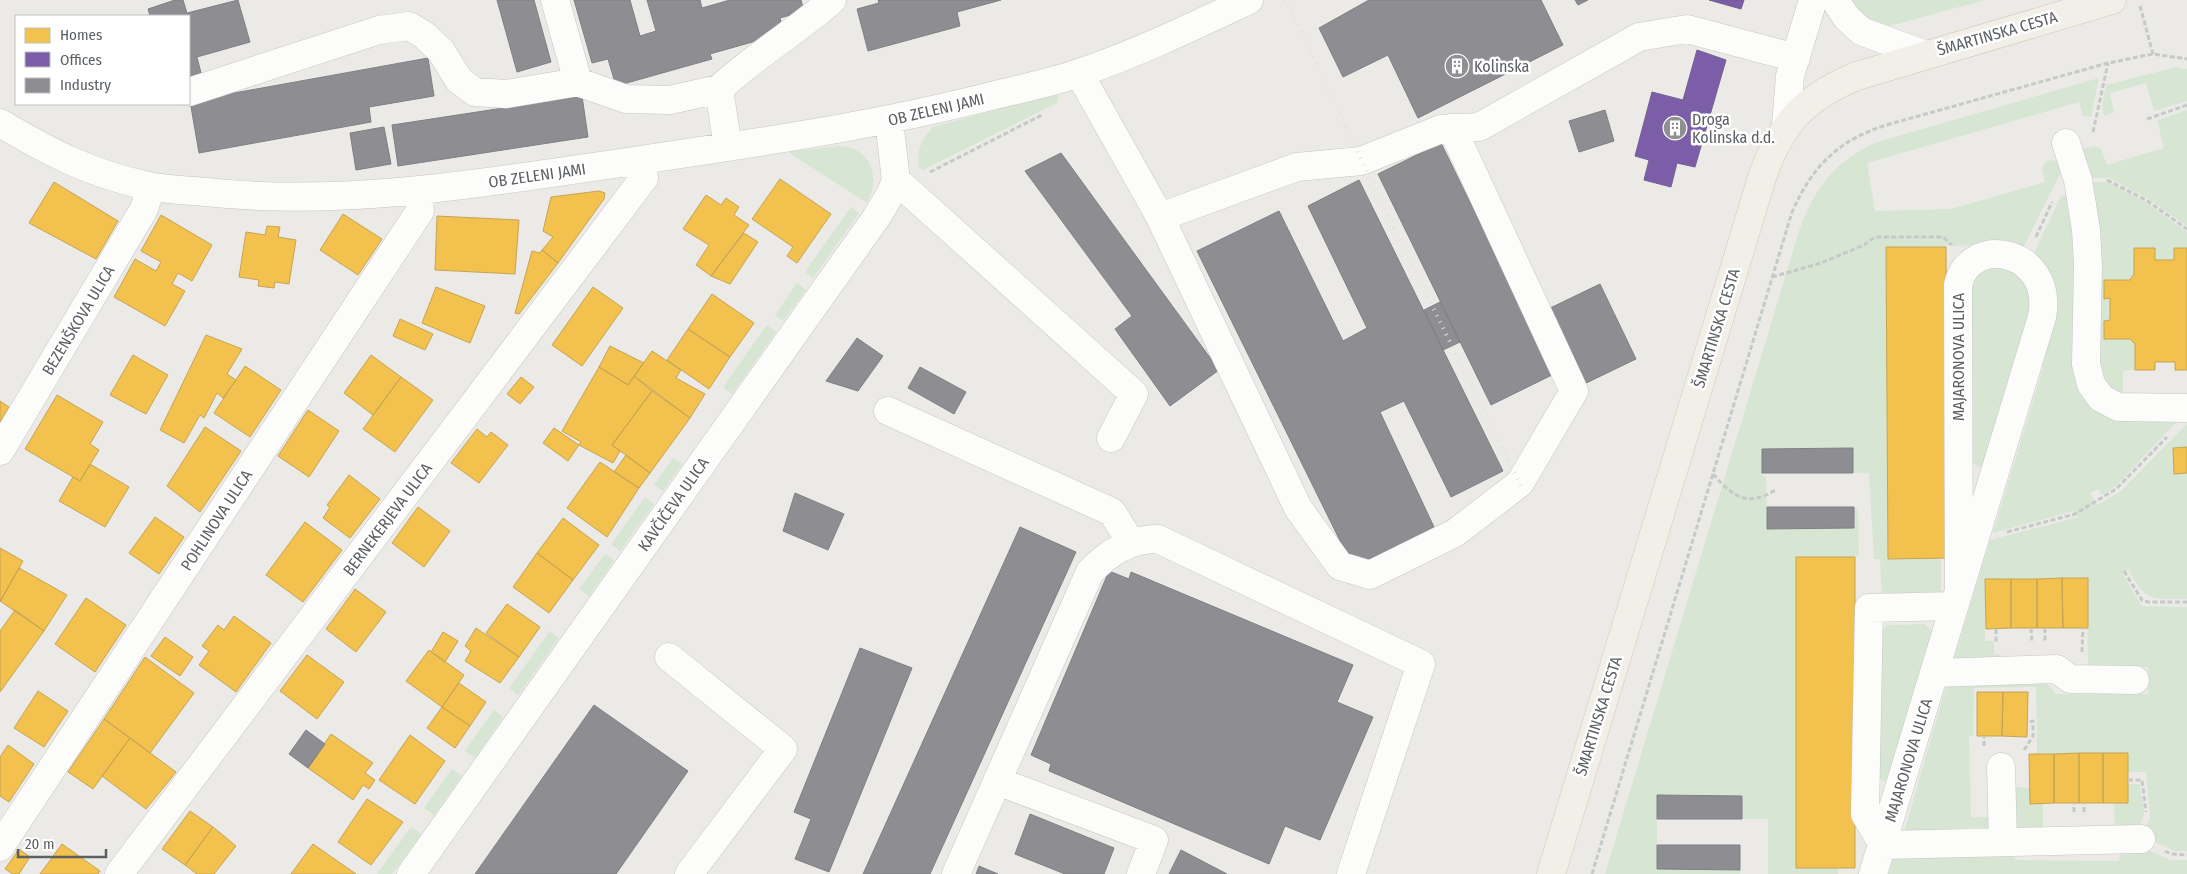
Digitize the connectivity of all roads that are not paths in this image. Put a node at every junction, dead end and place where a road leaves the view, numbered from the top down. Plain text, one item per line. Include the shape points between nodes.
1 (555, 0) edge
2 (832, 0) edge
3 (1249, 0) edge
4 (1813, 0) edge
5 (1835, 0) edge
6 (2112, 0) edge
7 (1923, 54) junction
8 (1796, 58) junction
9 (1079, 73) junction
10 (578, 82) junction
11 (719, 89) junction
12 (190, 92) edge
13 (889, 120) junction
14 (0, 123) edge
15 (1786, 125) junction
16 (1452, 128) junction
17 (2066, 143) dead end
18 (728, 147) junction
19 (641, 160) junction
20 (896, 180) junction
21 (151, 186) junction
22 (419, 200) junction
23 (1160, 217) junction
24 (2187, 408) edge
25 (888, 410) dead end
26 (1111, 438) dead end
27 (0, 451) edge
28 (1131, 543) junction
29 (1957, 597) junction
30 (669, 657) dead end
31 (1934, 673) junction
32 (2136, 680) dead end
33 (2001, 767) dead end
34 (997, 781) junction
35 (2140, 839) road end
36 (2003, 842) junction
37 (1883, 845) junction
38 (0, 847) edge
39 (119, 874) edge
40 (411, 874) edge
41 (689, 874) edge
42 (956, 874) edge
43 (1141, 874) edge
44 (1351, 874) edge
45 (1551, 874) edge
46 (1873, 874) edge

1 - 10 street
2 - 11 street
3 - 9 street, OB ZELENI JAMI via 1155,45
4 - 8 street
5 - 7 street via 1861,31
6 - 7 main road, ŠMARTINSKA CESTA
7 - 15 main road, ŠMARTINSKA CESTA via 1846,80 1811,100
8 - 15 street via 1790,76
8 - 16 street via 1687,29 1639,37 1479,127
9 - 13 street, OB ZELENI JAMI
9 - 23 street
10 - 11 street via 626,99 670,100
10 - 12 street via 506,94 476,92 458,80 441,51 409,26 379,30
11 - 18 street
13 - 18 street, OB ZELENI JAMI
13 - 20 street
14 - 21 street, OB ZELENI JAMI via 73,163
15 - 45 main road, ŠMARTINSKA CESTA via 1769,156 1760,184
16 - 23 street via 1441,129 1361,161 1297,168
16 - 23 street via 1574,391 1520,483 1455,533 1370,575 1340,566 1298,508
17 - 24 street via 2067,187 2087,239 2086,364 2091,384 2101,398 2118,407
18 - 19 street, OB ZELENI JAMI
19 - 22 street, OB ZELENI JAMI
19 - 39 street, BERNEKERJEVA ULICA via 644,178
20 - 26 street via 1134,394
20 - 40 street, KAVČIČEVA ULICA via 876,218
21 - 22 street, OB ZELENI JAMI via 237,196
21 - 27 street, BEZENŠKOVA ULICA via 144,209
22 - 38 street, POHLINOVA ULICA
25 - 28 street via 1112,512
28 - 34 street via 1104,557 1090,572
28 - 44 street via 1158,539 1421,664
29 - 29 street, MAJARONOVA ULICA via 2044,305 2040,282 2032,268 2010,256 1979,258 1970,262 1964,268 1958,285
29 - 31 street, MAJARONOVA ULICA
29 - 37 street via 1869,608 1865,814
30 - 41 street via 783,749
31 - 32 street via 2057,670 2070,679
31 - 37 street, MAJARONOVA ULICA
33 - 36 street
34 - 42 street
34 - 43 street via 1154,840
35 - 36 street
36 - 37 street
37 - 46 street, MAJARONOVA ULICA

